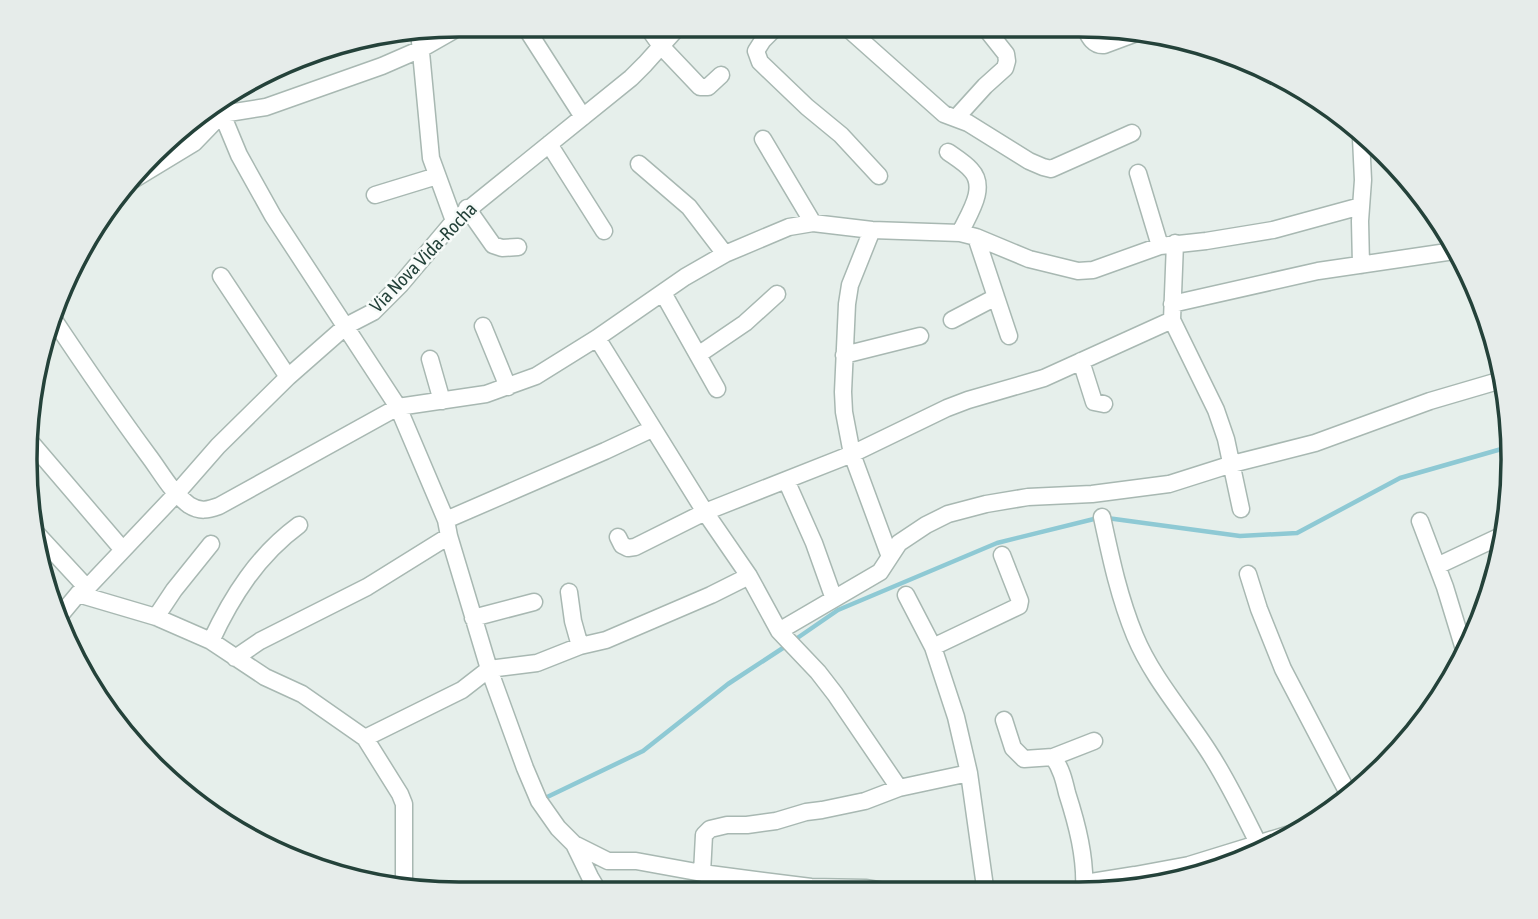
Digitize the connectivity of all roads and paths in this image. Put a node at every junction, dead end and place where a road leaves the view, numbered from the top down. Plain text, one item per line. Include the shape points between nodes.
1 (532, 37) edge
2 (655, 37) edge
3 (669, 37) edge
4 (766, 37) edge
5 (857, 37) edge
6 (993, 37) edge
7 (1091, 37) edge
8 (440, 38) edge
9 (420, 39) edge
10 (1120, 39) edge
11 (661, 46) junction
12 (421, 49) junction
13 (721, 75) dead end
14 (225, 108) edge
15 (222, 110) edge
16 (216, 114) edge
17 (583, 117) junction
18 (956, 118) junction
19 (1132, 133) dead end
20 (763, 139) dead end
21 (549, 144) junction
22 (1361, 146) edge
23 (948, 152) dead end
24 (639, 164) dead end
25 (156, 166) edge
26 (1138, 173) dead end
27 (437, 176) junction
28 (879, 176) dead end
29 (375, 195) dead end
30 (1361, 206) junction
31 (467, 208) junction
32 (454, 221) junction
33 (813, 223) junction
34 (872, 230) junction
35 (604, 231) dead end
36 (960, 233) junction
37 (976, 237) junction
38 (1168, 244) junction
39 (518, 247) dead end
40 (1447, 252) edge
41 (725, 254) junction
42 (1361, 265) junction
43 (221, 276) dead end
44 (663, 293) junction
45 (777, 294) dead end
46 (996, 298) junction
47 (1172, 312) junction
48 (952, 320) dead end
49 (58, 326) edge
50 (346, 326) junction
51 (483, 326) dead end
52 (920, 336) dead end
53 (1009, 336) dead end
54 (597, 338) junction
55 (698, 355) junction
56 (844, 355) junction
57 (430, 359) dead end
58 (1082, 361) junction
59 (288, 377) junction
60 (1494, 382) edge
61 (508, 387) junction
62 (717, 389) dead end
63 (442, 401) junction
64 (1104, 404) dead end
65 (398, 407) junction
66 (652, 429) junction
67 (37, 450) edge
68 (852, 454) junction
69 (1231, 464) junction
70 (786, 480) junction
71 (176, 494) junction
72 (1241, 509) dead end
73 (705, 512) junction
74 (1102, 517) dead end
75 (1420, 521) dead end
76 (299, 525) dead end
77 (448, 528) junction
78 (618, 537) dead end
79 (1493, 539) edge
80 (211, 544) dead end
81 (46, 545) edge
82 (122, 550) junction
83 (1002, 555) dead end
84 (890, 557) junction
85 (1437, 566) junction
86 (1248, 574) dead end
87 (749, 576) junction
88 (82, 591) junction
89 (569, 592) dead end
90 (906, 596) dead end
91 (834, 599) junction
92 (534, 602) dead end
93 (65, 610) edge
94 (156, 617) junction
95 (473, 618) junction
96 (779, 631) junction
97 (1461, 639) edge
98 (211, 641) junction
99 (580, 646) junction
100 (933, 647) junction
101 (235, 658) junction
102 (489, 669) junction
103 (1004, 720) dead end
104 (365, 738) junction
105 (1094, 741) dead end
106 (1053, 757) junction
107 (969, 773) junction
108 (1345, 787) edge
109 (899, 788) junction
110 (1258, 843) edge
111 (573, 844) junction
112 (1250, 845) edge
113 (702, 873) junction
114 (404, 879) edge
115 (1117, 880) edge
116 (593, 882) edge
117 (760, 882) edge
118 (984, 882) edge
119 (1083, 882) edge

1 - 17 street
2 - 11 street
3 - 11 street, Via Nova Vida-Rocha
4 - 28 street via 756,51 760,62
5 - 18 street via 944,114
6 - 18 street via 1006,54 1004,68
7 - 10 street via 1099,46
8 - 12 street
9 - 12 street
11 - 13 street via 700,87 708,87
11 - 17 street, Via Nova Vida-Rocha
12 - 14 street via 266,107
12 - 27 street via 431,158
15 - 50 street via 239,155 273,216
16 - 25 street via 194,143
17 - 21 street, Via Nova Vida-Rocha
18 - 19 street via 1051,169
20 - 33 street
21 - 31 street, Via Nova Vida-Rocha
21 - 35 street
22 - 30 street
23 - 36 street via 972,171 978,184
24 - 41 street via 689,207
26 - 38 street
27 - 29 street
27 - 32 street
30 - 38 street via 1273,230
30 - 42 street
31 - 32 street, Via Nova Vida-Rocha
31 - 39 street via 493,245
32 - 50 street, Via Nova Vida-Rocha via 373,312
33 - 34 street
33 - 41 street via 789,227
34 - 36 street
34 - 56 street via 850,285
36 - 37 street
37 - 38 street via 1029,259 1078,271
37 - 46 street
38 - 47 street
40 - 42 street
41 - 44 street
42 - 47 street via 1304,273
43 - 59 street
44 - 54 street
44 - 55 street
45 - 55 street
46 - 48 street
46 - 53 street
47 - 58 street
47 - 69 street via 1216,410
49 - 71 street
50 - 59 street, Via Nova Vida-Rocha
50 - 65 street
51 - 61 street
52 - 56 street
54 - 61 street via 536,376
54 - 66 street
55 - 62 street
56 - 68 street via 844,412
57 - 63 street
58 - 64 street via 1094,402
58 - 68 street via 1035,382 947,408
59 - 71 street, Via Nova Vida-Rocha
60 - 69 street via 1315,443
61 - 63 street
63 - 65 street
65 - 71 street via 209,510 191,506
65 - 77 street
66 - 73 street
66 - 77 street
67 - 82 street
68 - 70 street
68 - 84 street
69 - 72 street
69 - 84 street via 1169,484 975,506 926,525 899,543
70 - 73 street
70 - 91 street
71 - 82 street, Via Nova Vida-Rocha
73 - 78 street via 635,547 622,545
73 - 87 street
74 - 110 street via 1116,585 1136,638 1207,748
75 - 85 street
76 - 98 street via 263,556 233,597
77 - 95 street
77 - 101 street via 367,587
79 - 85 street
80 - 94 street
81 - 88 street
82 - 88 street, Via Nova Vida-Rocha
83 - 100 street via 1019,607
84 - 91 street via 880,572
85 - 97 street
86 - 108 street via 1283,669
87 - 96 street
87 - 99 street via 606,640
88 - 93 street, Via Nova Vida-Rocha
88 - 94 street
89 - 99 street
90 - 100 street
91 - 96 street
92 - 95 street
94 - 98 street
95 - 102 street
96 - 109 street via 835,694
98 - 101 street
99 - 102 street via 537,663
100 - 107 street
101 - 104 street via 302,694
102 - 104 street via 462,690
102 - 111 street via 539,801
103 - 106 street via 1013,748 1024,759
104 - 114 street via 404,804
105 - 106 street
106 - 119 street via 1076,822
107 - 109 street
107 - 118 street
109 - 113 street via 865,801 776,821 709,829 704,835
111 - 113 street via 608,861 636,861
111 - 116 street
112 - 115 street
113 - 117 street

